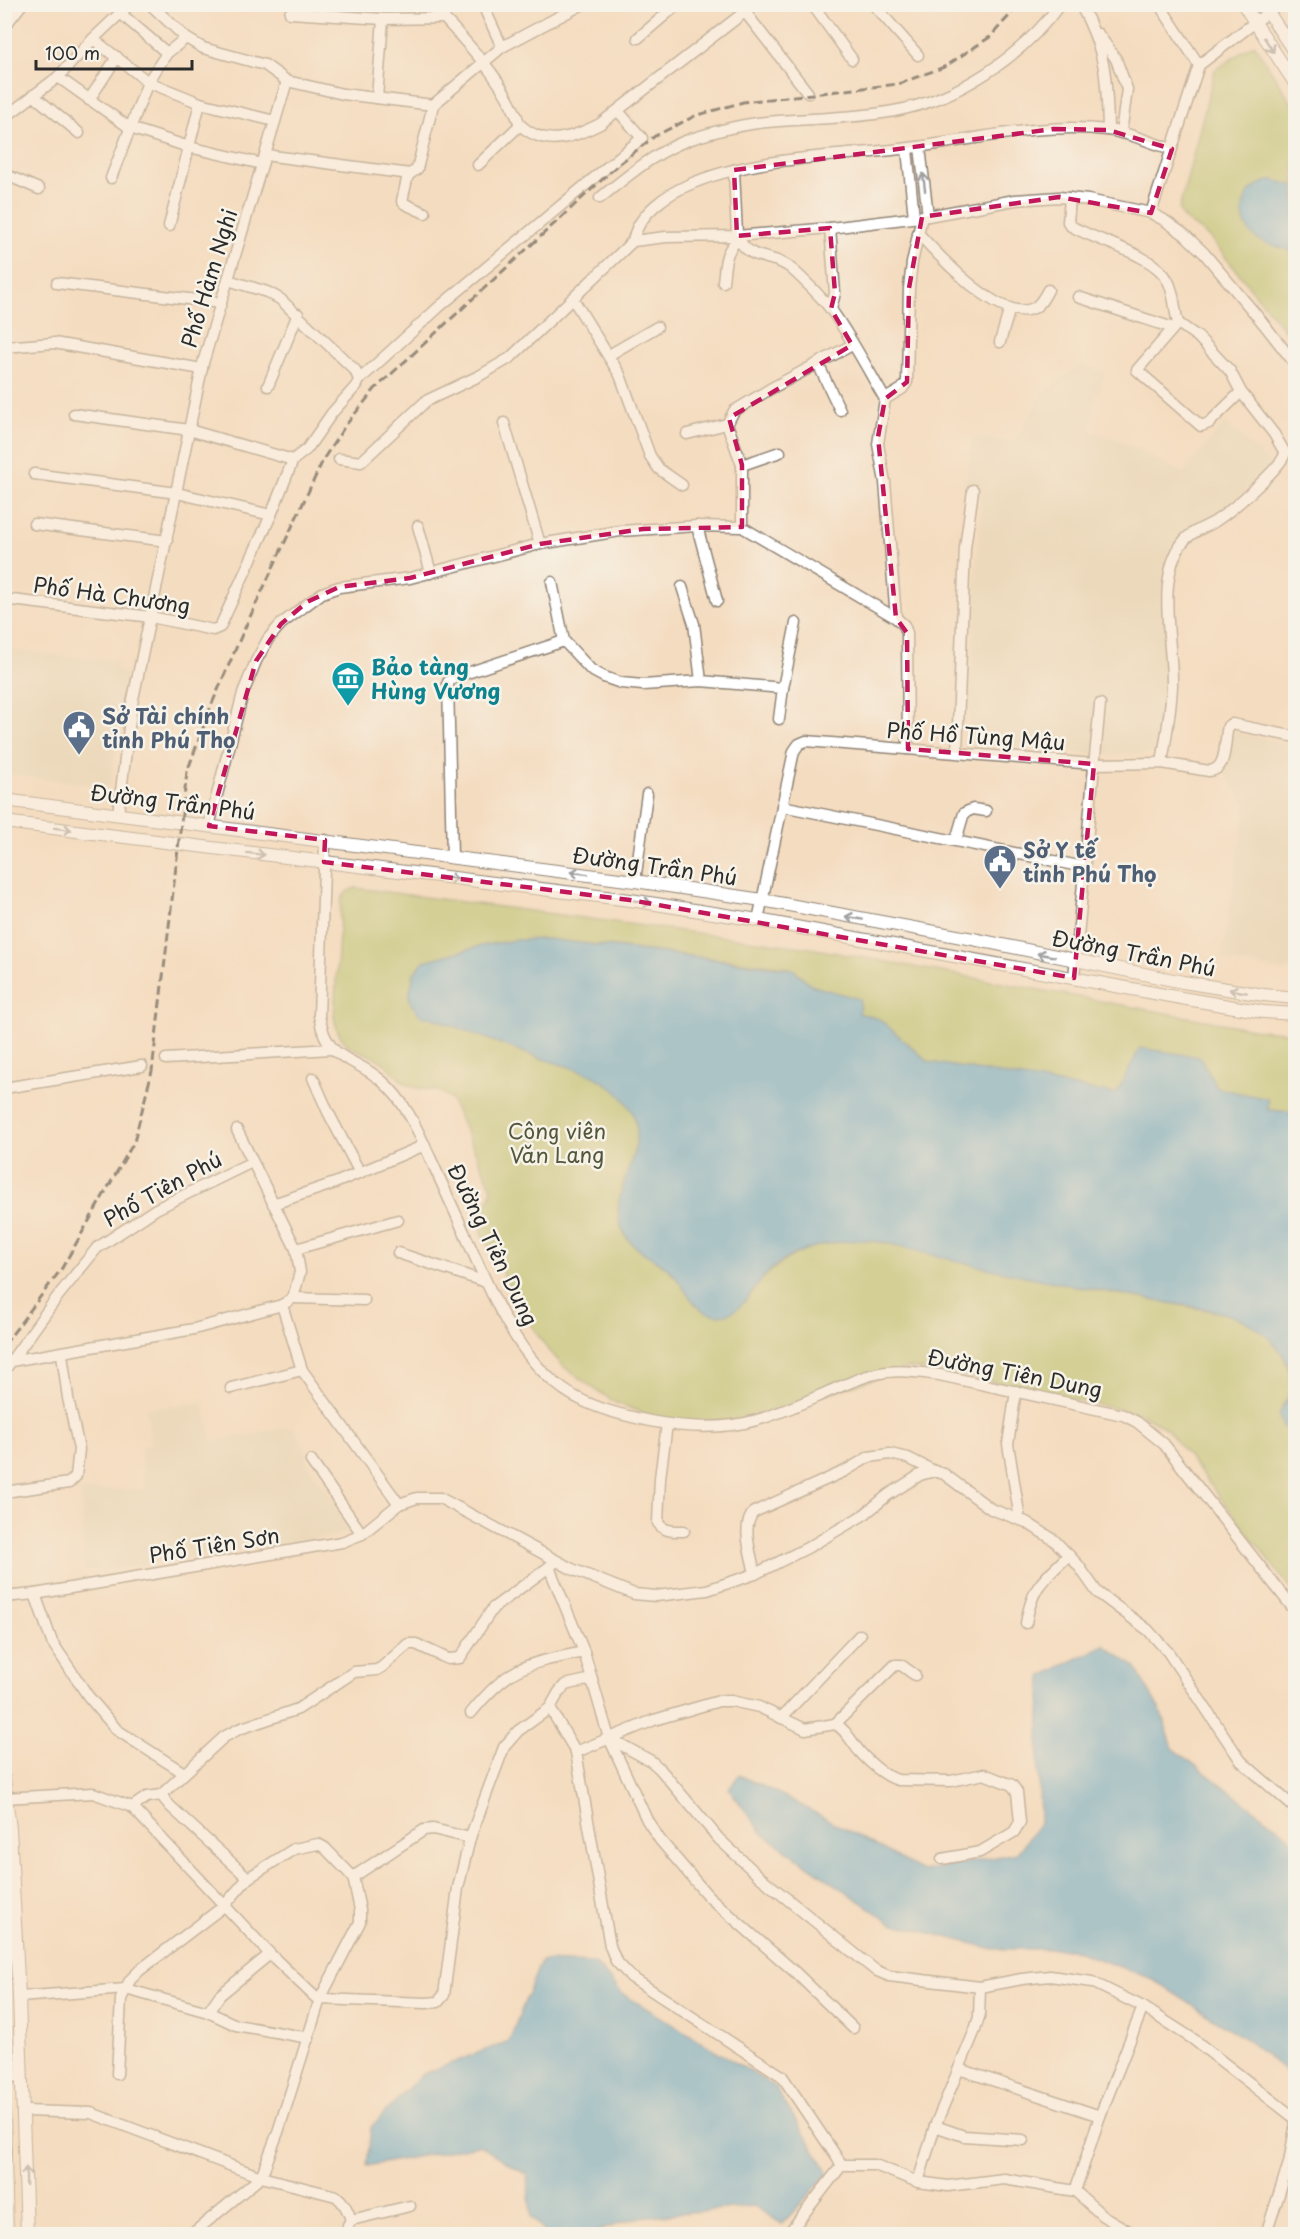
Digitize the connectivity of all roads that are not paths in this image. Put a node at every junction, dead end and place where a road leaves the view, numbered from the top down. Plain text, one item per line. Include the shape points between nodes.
1 (22, 4) edge
2 (130, 4) edge
3 (150, 4) edge
4 (360, 4) edge
5 (444, 4) edge
6 (485, 4) edge
7 (583, 4) edge
8 (678, 4) edge
9 (755, 4) edge
10 (812, 4) edge
11 (873, 4) edge
12 (1060, 4) edge
13 (1080, 4) edge
14 (1159, 4) edge
15 (1243, 4) edge
16 (1280, 4) edge
17 (1265, 9) edge
18 (746, 12) junction
19 (120, 13) junction
20 (290, 13) dead end
21 (361, 18) junction
22 (444, 18) junction
23 (382, 19) junction
24 (1255, 23) junction
25 (1091, 24) junction
26 (4, 27) edge
27 (186, 38) junction
28 (638, 38) dead end
29 (93, 39) junction
30 (502, 47) junction
31 (167, 53) junction
32 (918, 55) dead end
33 (1296, 55) edge
34 (117, 57) junction
35 (852, 59) dead end
36 (484, 63) junction
37 (1199, 65) junction
38 (58, 77) junction
39 (288, 81) junction
40 (148, 82) junction
41 (1296, 85) edge
42 (808, 93) dead end
43 (33, 95) junction
44 (377, 98) junction
45 (89, 100) junction
46 (200, 102) junction
47 (433, 105) junction
48 (618, 111) junction
49 (4, 118) edge
50 (275, 122) junction
51 (520, 125) junction
52 (130, 128) junction
53 (1108, 130) junction
54 (79, 133) dead end
55 (1121, 133) junction
56 (189, 147) junction
57 (920, 147) junction
58 (907, 149) junction
59 (1172, 149) junction
60 (264, 160) junction
61 (478, 165) dead end
62 (735, 170) junction
63 (4, 174) edge
64 (408, 175) junction
65 (111, 178) dead end
66 (39, 189) dead end
67 (600, 198) dead end
68 (1070, 198) junction
69 (425, 213) dead end
70 (1151, 213) junction
71 (921, 216) junction
72 (169, 226) dead end
73 (830, 228) junction
74 (918, 233) junction
75 (738, 238) junction
76 (633, 241) junction
77 (228, 280) junction
78 (723, 282) dead end
79 (57, 283) dead end
80 (1048, 290) dead end
81 (1078, 297) dead end
82 (573, 299) junction
83 (221, 303) junction
84 (1010, 308) junction
85 (831, 309) junction
86 (298, 314) junction
87 (1176, 325) junction
88 (657, 327) dead end
89 (1000, 342) dead end
90 (852, 345) junction
91 (4, 347) edge
92 (609, 355) junction
93 (818, 364) junction
94 (1296, 366) edge
95 (202, 369) junction
96 (358, 380) junction
97 (268, 386) dead end
98 (1241, 392) junction
99 (885, 399) junction
100 (840, 410) dead end
101 (74, 414) dead end
102 (504, 423) dead end
103 (727, 424) junction
104 (189, 430) junction
105 (687, 434) dead end
106 (780, 452) dead end
107 (339, 459) dead end
108 (292, 460) junction
109 (742, 465) junction
110 (34, 474) dead end
111 (682, 485) dead end
112 (973, 490) dead end
113 (177, 493) junction
114 (271, 515) junction
115 (34, 524) dead end
116 (418, 526) dead end
117 (697, 526) junction
118 (742, 527) junction
119 (167, 540) junction
120 (540, 544) junction
121 (431, 573) junction
122 (552, 582) dead end
123 (682, 587) dead end
124 (4, 599) edge
125 (717, 601) dead end
126 (151, 617) junction
127 (896, 618) junction
128 (796, 623) dead end
129 (564, 641) junction
130 (701, 681) junction
131 (783, 688) junction
132 (1100, 704) dead end
133 (779, 719) dead end
134 (1296, 737) edge
135 (908, 749) junction
136 (957, 752) junction
137 (1162, 763) junction
138 (1094, 764) junction
139 (646, 794) dead end
140 (4, 800) edge
141 (782, 806) junction
142 (986, 811) dead end
143 (118, 814) junction
144 (4, 822) edge
145 (209, 826) junction
146 (325, 840) junction
147 (956, 840) junction
148 (453, 857) junction
149 (324, 862) junction
150 (1084, 867) junction
151 (635, 881) junction
152 (762, 900) junction
153 (758, 920) junction
154 (1076, 961) junction
155 (1074, 978) junction
156 (1294, 998) edge
157 (1293, 1014) edge
158 (331, 1049) junction
159 (166, 1059) dead end
160 (142, 1066) dead end
161 (313, 1078) dead end
162 (4, 1088) edge
163 (237, 1130) dead end
164 (424, 1145) junction
165 (252, 1162) junction
166 (360, 1173) junction
167 (273, 1204) junction
168 (398, 1220) dead end
169 (296, 1249) junction
170 (398, 1253) dead end
171 (486, 1282) junction
172 (293, 1298) junction
173 (364, 1300) dead end
174 (282, 1305) junction
175 (62, 1354) junction
176 (8, 1366) edge
177 (302, 1370) junction
178 (231, 1388) dead end
179 (1016, 1391) junction
180 (667, 1424) junction
181 (311, 1461) dead end
182 (934, 1471) junction
183 (4, 1492) edge
184 (399, 1504) junction
185 (1018, 1519) junction
186 (684, 1531) dead end
187 (362, 1534) junction
188 (1069, 1555) junction
189 (552, 1564) junction
190 (755, 1574) junction
191 (35, 1594) junction
192 (4, 1597) edge
193 (1296, 1612) edge
194 (1026, 1623) dead end
195 (860, 1635) dead end
196 (584, 1652) junction
197 (915, 1675) dead end
198 (592, 1679) junction
199 (550, 1708) junction
200 (471, 1713) dead end
201 (781, 1718) junction
202 (835, 1724) junction
203 (609, 1738) junction
204 (576, 1752) junction
205 (184, 1773) junction
206 (4, 1779) edge
207 (161, 1795) junction
208 (6, 1798) edge
209 (132, 1807) junction
210 (1296, 1809) edge
211 (470, 1838) junction
212 (942, 1859) dead end
213 (353, 1877) junction
214 (248, 1878) junction
215 (224, 1906) junction
216 (270, 1954) junction
217 (980, 1987) junction
218 (126, 1989) junction
219 (19, 1997) junction
220 (320, 1999) junction
221 (1143, 2007) junction
222 (208, 2012) junction
223 (853, 2028) dead end
224 (309, 2038) junction
225 (959, 2069) junction
226 (117, 2074) dead end
227 (22, 2076) junction
228 (4, 2077) edge
229 (24, 2111) junction
230 (4, 2114) edge
231 (1100, 2116) junction
232 (1296, 2121) edge
233 (935, 2126) junction
234 (1023, 2140) dead end
235 (842, 2165) junction
236 (261, 2177) junction
237 (918, 2182) junction
238 (1076, 2191) junction
239 (410, 2206) dead end
240 (351, 2220) junction
241 (7, 2235) edge
242 (27, 2235) edge
243 (192, 2235) edge
244 (348, 2235) edge
245 (788, 2235) edge
246 (1134, 2235) edge
247 (1266, 2235) edge

1 - 26 street
2 - 19 street
3 - 27 street
4 - 21 street
5 - 22 street
6 - 30 street
7 - 30 street
8 - 28 street
9 - 18 street
10 - 35 street
11 - 32 street
12 - 67 street via 1039,30 998,64 943,95 896,111 743,125 690,140 657,154
13 - 25 street
14 - 37 street
15 - 24 main road
16 - 17 street
17 - 24 street
17 - 33 main road
18 - 42 street
18 - 48 street
19 - 29 street
19 - 31 street
20 - 21 street
21 - 23 street
22 - 23 street
22 - 36 street
23 - 44 street
24 - 37 street
24 -> 41 main road
25 - 53 street via 1106,76
25 - 55 street via 1111,52 1126,84
27 - 31 street
27 - 39 street via 212,52 265,65
29 - 34 street
29 - 38 street
30 - 36 street
31 - 40 street
34 - 40 street
34 - 45 street
36 - 47 street
36 - 51 street via 506,93
37 - 59 street
38 - 43 street
38 - 45 street
39 - 44 street
39 - 50 street, Phố Hàm Nghi
40 - 46 street
40 - 52 street
43 - 49 street
43 - 54 street
44 - 47 street
45 - 52 street
46 - 50 street
46 - 56 street
47 - 64 street via 417,169
48 - 51 street via 588,130 554,139 541,138
48 - 96 street via 642,138
50 - 60 street, Phố Hàm Nghi
51 - 61 street
52 - 56 street
52 - 65 street
53 - 55 street
53 - 57 street via 1011,132
55 - 59 street
56 - 60 street
56 - 72 street
57 - 58 street
71 -> 57 street
58 - 62 street
58 - 71 street
59 - 70 street
60 - 64 street
60 - 77 street, Phố Hàm Nghi
62 - 75 street
62 - 76 street via 671,194 644,218
63 - 66 street
64 - 69 street via 402,201
68 - 70 street
68 - 71 street via 1015,200
68 - 87 street via 1071,226 1130,252 1163,273 1172,290
70 - 94 street via 1179,230 1203,253
71 - 73 street
71 - 74 street
73 - 75 street
73 - 85 street via 835,294
74 - 84 street via 963,279
74 - 99 street via 909,288 907,382 903,389
75 - 76 street via 666,237
75 - 78 street via 726,256
75 - 85 street via 750,253 787,264
76 - 82 street
77 - 83 street, Phố Hàm Nghi
77 - 86 street via 274,295
79 - 83 street
80 - 84 street via 1035,308
81 - 87 street
82 - 92 street
82 - 107 street via 502,363 418,407 364,459
83 - 95 street, Phố Hàm Nghi
84 - 89 street
85 - 90 street
86 - 96 street via 355,370
86 - 97 street
87 - 98 street via 1218,357
87 - 98 street via 1137,370 1202,426
88 - 92 street
90 - 93 street
90 - 99 street
91 - 95 street via 54,343
92 - 111 street via 650,456 659,469
93 - 100 street
93 - 103 street via 734,411
95 - 104 street, Phố Hàm Nghi
96 - 108 street via 307,449
98 - 137 street via 1285,453 1275,468 1223,516 1191,533 1179,548 1166,603 1172,686
99 - 127 street via 878,444 885,482
101 - 104 street
102 - 120 street
103 - 105 street
103 - 109 street
104 - 108 street
104 - 113 street, Phố Hàm Nghi
106 - 109 street
108 - 114 street
109 - 118 street
110 - 113 street
112 - 136 street via 964,548
113 - 114 street
113 - 119 street, Phố Hàm Nghi
114 - 126 street, Phố Hà Chương via 217,629
115 - 119 street
116 - 121 street
117 - 118 street
117 - 120 street via 620,531
117 - 125 street
118 - 127 street
119 - 126 street, Phố Hàm Nghi
120 - 121 street
121 - 145 street via 322,593 280,624 256,661 243,693
122 - 129 street
123 - 130 street via 693,624
124 - 126 street, Phố Hà Chương
126 - 143 street, Phố Hàm Nghi via 132,704
127 - 135 street via 907,633
128 - 131 street
129 - 130 street via 591,670 621,683
129 - 148 street via 448,682
130 - 131 street
131 - 133 street
132 - 138 street
134 - 137 street, Phố Hồ Tùng Mậu via 1232,723 1218,768 1209,771
135 - 136 street, Phố Hồ Tùng Mậu
135 - 141 street, Phố Hồ Tùng Mậu via 806,741 799,744
136 - 138 street, Phố Hồ Tùng Mậu
137 - 138 street, Phố Hồ Tùng Mậu
138 - 150 street
139 - 151 street
140 - 143 main road, Đường Trần Phú
141 - 147 street
141 - 152 street, Phố Hồ Tùng Mậu
142 - 147 street via 973,809 964,813
143 - 145 main road, Đường Trần Phú
144 -> 149 main road, Đường Trần Phú
145 - 146 main road, Đường Trần Phú
146 - 148 main road, Đường Trần Phú
146 - 149 street
147 - 150 street
151 -> 148 main road, Đường Trần Phú
149 -> 153 main road, Đường Trần Phú
149 - 158 street via 319,1016
150 - 154 street
151 - 152 main road, Đường Trần Phú
152 - 153 street, Phố Hồ Tùng Mậu
154 -> 152 main road, Đường Trần Phú
153 - 155 main road, Đường Trần Phú
154 - 155 street
156 -> 154 main road, Đường Trần Phú
155 - 157 main road, Đường Trần Phú
156 - 157 main road
158 - 159 street
158 - 164 street, Đường Tiên Dung via 382,1081 408,1112
160 - 162 street
161 - 166 street
163 - 165 street
164 - 166 street
164 - 171 street, Đường Tiên Dung
165 - 167 street, Phố Tiên Phú
165 - 176 street, Phố Tiên Phú via 156,1209 97,1248
166 - 167 street
167 - 169 street, Phố Tiên Phú
168 - 169 street
169 - 172 street, Phố Tiên Phú via 300,1272
170 - 171 street
171 - 180 street, Đường Tiên Dung via 534,1361 566,1392 619,1415
172 - 173 street
172 - 174 street, Phố Tiên Phú
174 - 175 street, Phố Tiên Phú via 194,1329
174 - 177 street
175 - 176 street, Phố Tiên Phú
175 - 183 street via 79,1449 76,1476 69,1483
177 - 178 street
177 - 184 street
179 - 180 street, Đường Tiên Dung via 939,1374 875,1374 797,1406 734,1426
179 - 185 street via 1008,1444
179 - 193 street, Đường Tiên Dung via 1105,1410 1137,1422 1152,1433
180 - 186 street via 658,1523 661,1528
181 - 187 street
182 - 185 street via 944,1474 991,1509
182 - 190 street via 920,1475 809,1547
182 - 190 street via 890,1454 869,1457 754,1512 747,1527
184 - 187 street, Phố Tiên Sơn
184 - 189 street, Phố Tiên Sơn via 440,1497
185 - 188 street via 1045,1533
187 - 191 street, Phố Tiên Sơn via 321,1546
188 - 194 street via 1035,1590
188 - 210 street via 1097,1592 1148,1630 1168,1652 1240,1761
189 - 190 street via 648,1597 707,1590
189 - 196 street
189 - 205 street via 487,1614 460,1658 448,1659 408,1644 382,1667 354,1672 298,1709 231,1733
191 - 192 street, Phố Tiên Sơn
191 - 205 street via 52,1642 95,1705 117,1730
195 - 201 street
196 - 198 street
196 - 200 street via 517,1668 487,1693
197 - 202 street via 895,1665
198 - 199 street via 565,1685
198 - 203 street
199 - 204 street
199 - 211 street via 518,1731 504,1747
201 - 202 street via 808,1730
201 - 203 street via 759,1707 719,1701
202 - 212 street via 891,1778 951,1781 984,1774 1012,1785 1019,1798 1020,1822 1014,1832 980,1852
203 - 204 street
203 - 217 street via 651,1761 719,1839 759,1877 875,1970 889,1976
203 - 223 street via 647,1820 669,1853 708,1896
204 - 235 street via 615,1961 631,1977 782,2076
205 - 207 street
206 - 208 main road
207 - 209 street via 147,1797
207 - 214 street
208 - 209 street via 93,1792
208 - 219 main road
209 - 215 street
211 - 213 street via 424,1830
211 - 220 street via 444,1995 438,2002
213 - 214 street via 318,1844 294,1849
213 - 220 street via 360,1922
214 - 215 street
215 - 216 street
215 - 218 street via 140,1970
216 - 220 street
216 - 222 street via 220,1995
217 - 221 street via 1050,1976 1076,1979 1092,1982
217 - 225 street via 979,2017
218 - 219 street
218 - 222 street
218 - 226 street via 121,1999
219 - 227 main road
220 - 224 street
221 - 231 street
221 - 232 street via 1210,2051
222 - 224 street via 236,2025
224 - 236 street
225 - 231 street
225 - 233 street
227 - 228 street
227 - 229 main road
229 - 236 street via 91,2113
242 -> 229 main road
230 - 241 main road
231 - 238 street
232 - 247 street via 1289,2163
233 - 234 street via 970,2138
233 - 237 street
235 - 237 street via 875,2165
235 - 245 street
236 - 240 street via 336,2196
236 - 243 street
237 - 238 street via 948,2186 1005,2179
238 - 246 street via 1103,2216
239 - 240 street
240 - 244 street

